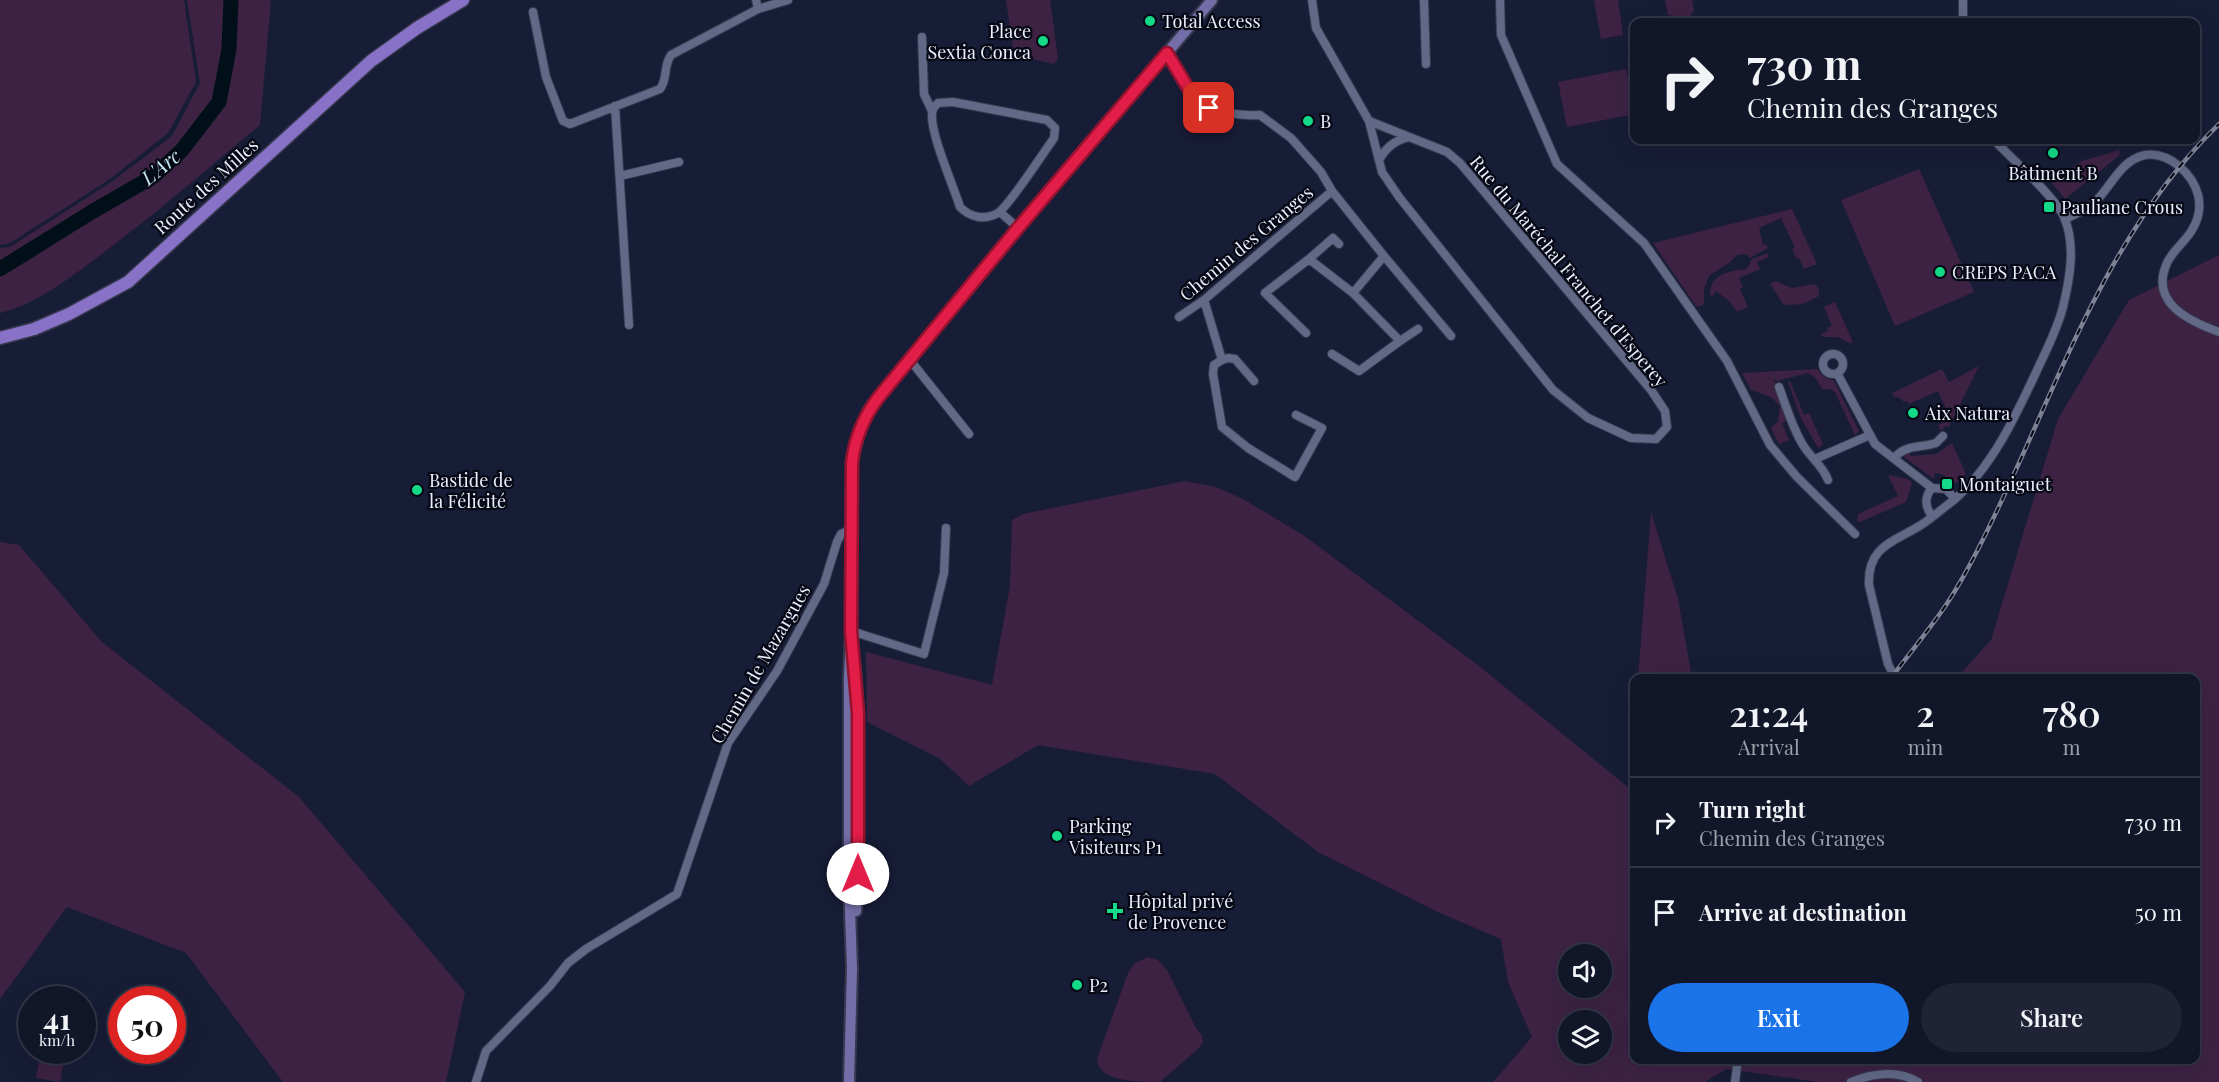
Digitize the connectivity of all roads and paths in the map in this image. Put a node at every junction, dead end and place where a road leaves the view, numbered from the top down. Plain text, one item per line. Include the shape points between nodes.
1 (449, 0) edge
2 (464, 0) edge
3 (756, 0) edge
4 (788, 0) edge
5 (1212, 0) edge
6 (1312, 0) edge
7 (1424, 0) edge
8 (1500, 0) edge
9 (1963, 0) edge
10 (759, 9) junction
11 (533, 12) dead end
12 (1963, 18) edge
13 (417, 28) junction
14 (922, 37) dead end
15 (1167, 53) junction
16 (1426, 64) dead end
17 (615, 106) junction
18 (932, 111) junction
19 (1369, 121) junction
20 (1409, 136) junction
21 (1998, 144) edge
22 (1379, 160) junction
23 (679, 162) dead end
24 (620, 176) junction
25 (1332, 191) junction
26 (1000, 212) junction
27 (2065, 219) junction
28 (1018, 228) junction
29 (1339, 244) dead end
30 (1384, 256) junction
31 (1309, 259) junction
32 (1353, 293) junction
33 (1204, 300) junction
34 (1179, 317) dead end
35 (629, 325) dead end
36 (1418, 329) dead end
37 (2219, 332) edge
38 (1306, 333) dead end
39 (1451, 336) dead end
40 (0, 338) edge
41 (1400, 341) junction
42 (1332, 354) dead end
43 (910, 360) junction
44 (1222, 360) junction
45 (1837, 373) dead end
46 (1254, 381) dead end
47 (1779, 387) dead end
48 (1296, 415) dead end
49 (969, 434) dead end
50 (1870, 435) junction
51 (1943, 436) dead end
52 (1894, 458) junction
53 (1815, 459) junction
54 (1828, 480) dead end
55 (1932, 488) junction
56 (1955, 499) junction
57 (1932, 516) junction
58 (946, 528) dead end
59 (851, 529) junction
60 (1855, 534) dead end
61 (851, 631) junction
62 (1893, 674) edge
63 (1737, 1064) edge
64 (476, 1082) edge
65 (849, 1082) edge
66 (1735, 1082) edge
67 (1851, 1082) edge
68 (1918, 1082) edge

1 - 13 main road, Route des Milles
2 - 13 main road, Route des Milles
3 - 10 street
4 - 10 street
5 - 15 main road
6 - 19 street via 1316,28
7 - 16 street
8 - 60 street via 1501,35 1557,164 1644,243 1727,361 1770,445
9 - 12 street
10 - 17 street via 671,55 660,89
11 - 17 street via 546,77 563,121 570,124
13 - 40 main road, Route des Milles via 371,61 128,282 69,314
14 - 18 street via 924,94
15 - 25 street, Chemin des Granges via 1191,93 1209,108 1240,116 1260,115 1291,138
15 - 28 main road
17 - 24 street
18 - 26 street via 960,207 968,215 985,218
18 - 26 street via 938,103 953,102 1047,120 1055,128 1054,138
19 - 20 street, Rue du Maréchal Franchet d'Esperey
19 - 22 street, Rue du Maréchal Franchet d'Esperey
20 - 22 street via 1384,150
20 - 22 street, Rue du Maréchal Franchet d'Esperey via 1447,152 1460,163 1651,390 1665,411 1667,427 1656,439 1631,438 1588,418 1553,390 1399,197 1382,172
21 - 27 street via 2056,204
23 - 24 street
24 - 35 street
25 - 30 street, Chemin des Granges
25 - 33 street, Chemin des Granges
26 - 28 street
27 - 37 street via 2096,201 2131,161 2146,155 2172,160 2195,184 2200,205 2192,231 2167,262 2163,287 2171,306
27 - 56 street via 2071,262 2058,323 2007,430 1983,468
28 - 43 main road
29 - 31 street via 1333,238
30 - 32 street
30 - 39 street, Chemin des Granges
31 - 32 street
31 - 38 street via 1265,293
32 - 41 street
33 - 34 street, Chemin des Granges
33 - 44 street
36 - 41 street
41 - 42 street via 1359,371
43 - 49 street
43 - 59 main road via 869,410 859,432 852,462
44 - 46 street via 1235,359
44 - 48 street via 1214,365 1213,374 1222,427 1295,477 1322,428
45 - 50 street
47 - 53 street via 1804,446
50 - 52 street via 1875,444
50 - 53 street
51 - 52 street via 1936,443 1909,447
52 - 55 street
53 - 54 street
55 - 56 street via 1946,489
55 - 57 street via 1926,500
56 - 57 street
57 - 62 street via 1882,548 1869,573
58 - 61 street via 944,573 924,654
59 - 61 main road
59 - 64 street, Chemin de Mazargues via 841,534 824,584 777,671 729,743 677,894 568,963 486,1052
61 - 65 main road via 857,705 858,881
63 - 66 street
67 - 68 street via 1887,1074 1909,1076

